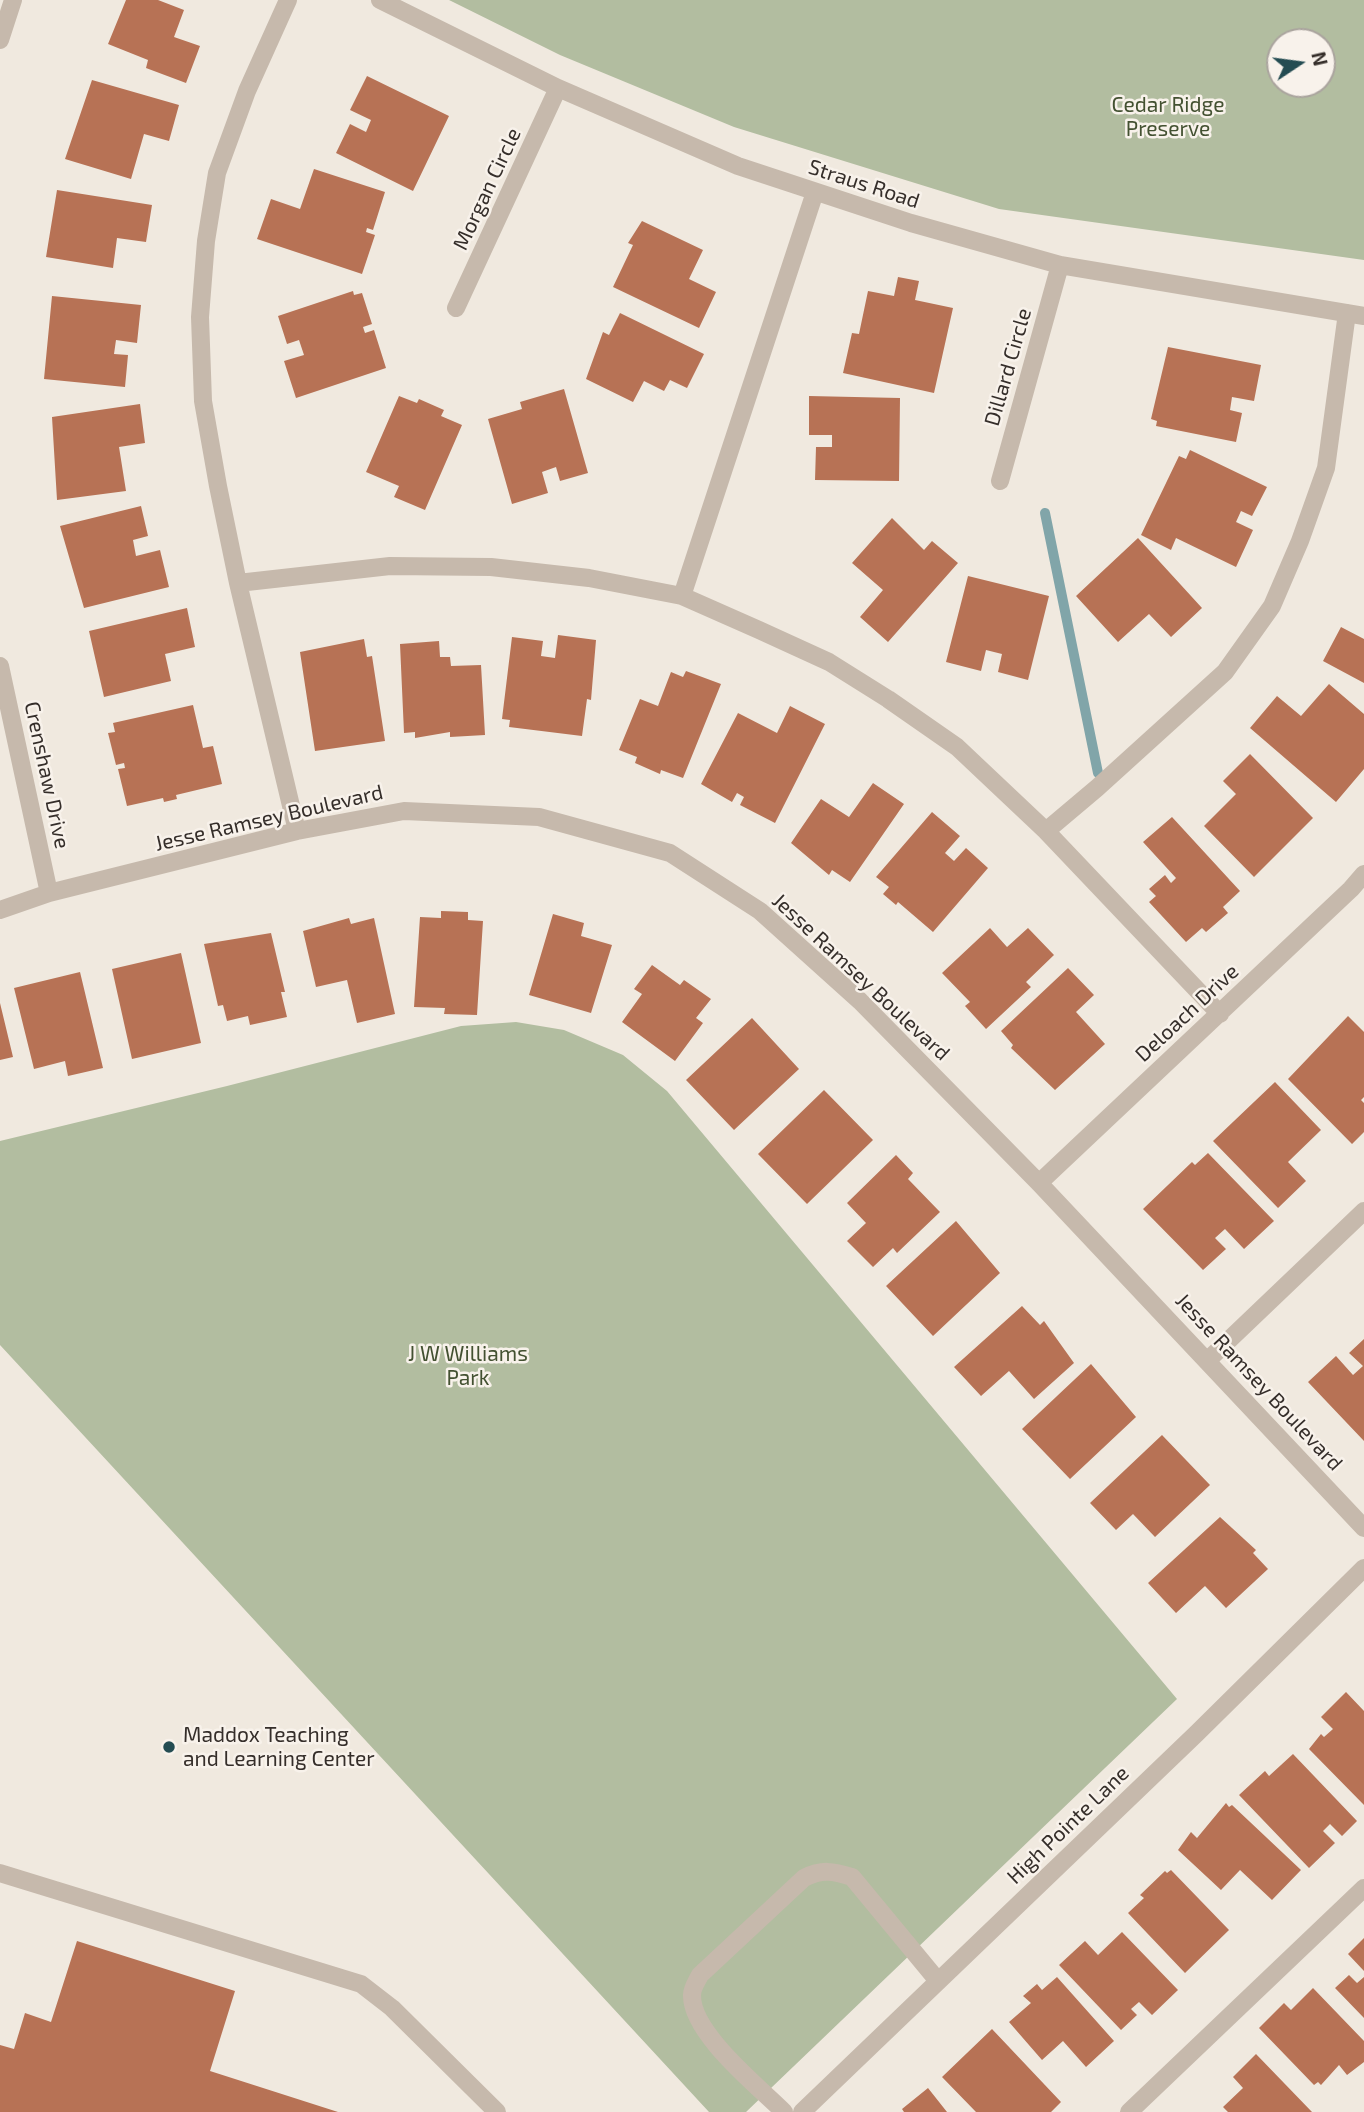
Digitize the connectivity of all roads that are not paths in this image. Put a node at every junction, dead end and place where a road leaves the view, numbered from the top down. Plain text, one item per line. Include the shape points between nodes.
1 (13, 0) edge
2 (288, 0) edge
3 (380, 0) edge
4 (0, 40) edge
5 (558, 88) junction
6 (815, 192) junction
7 (1060, 265) junction
8 (456, 308) dead end
9 (1355, 314) edge
10 (1000, 481) dead end
11 (238, 583) junction
12 (682, 596) junction
13 (0, 666) edge
14 (297, 831) junction
15 (1046, 831) junction
16 (1364, 874) edge
17 (49, 893) junction
18 (0, 910) edge
19 (1220, 1014) junction
20 (1039, 1183) junction
21 (1364, 1211) edge
22 (1208, 1360) junction
23 (1364, 1528) edge
24 (1364, 1568) edge
25 (0, 1873) edge
26 (1364, 1888) edge
27 (939, 1981) junction
28 (497, 2112) edge
29 (784, 2112) edge
30 (802, 2112) edge
31 (1129, 2112) edge

1 - 4 street
2 - 11 street via 217,173 206,241 200,317 203,401
3 - 5 street, Straus Road
5 - 6 street, Straus Road via 738,166
5 - 8 street, Morgan Circle
6 - 7 street, Straus Road
6 - 12 street
7 - 9 street, Straus Road
7 - 10 street, Dillard Circle
9 - 15 street via 1326,468 1272,606 1225,672
11 - 12 street via 390,566 491,567 589,578
11 - 14 street
12 - 15 street via 829,662 888,699 957,747
13 - 17 street, Crenshaw Drive
14 - 17 street, Jesse Ramsey Boulevard
14 - 20 street, Jesse Ramsey Boulevard via 404,811 539,817 670,853 761,911 860,1001
15 - 19 street
16 - 19 street, Deloach Drive
17 - 18 street, Jesse Ramsey Boulevard
19 - 20 street, Deloach Drive
20 - 22 street, Jesse Ramsey Boulevard
21 - 22 street
22 - 23 street, Jesse Ramsey Boulevard
24 - 27 street, High Pointe Lane
25 - 28 street via 360,1984 393,2008
26 - 31 street
27 - 29 street via 852,1877 818,1871 804,1878 700,1975 691,1991 693,2007 708,2034
27 - 30 street, High Pointe Lane

